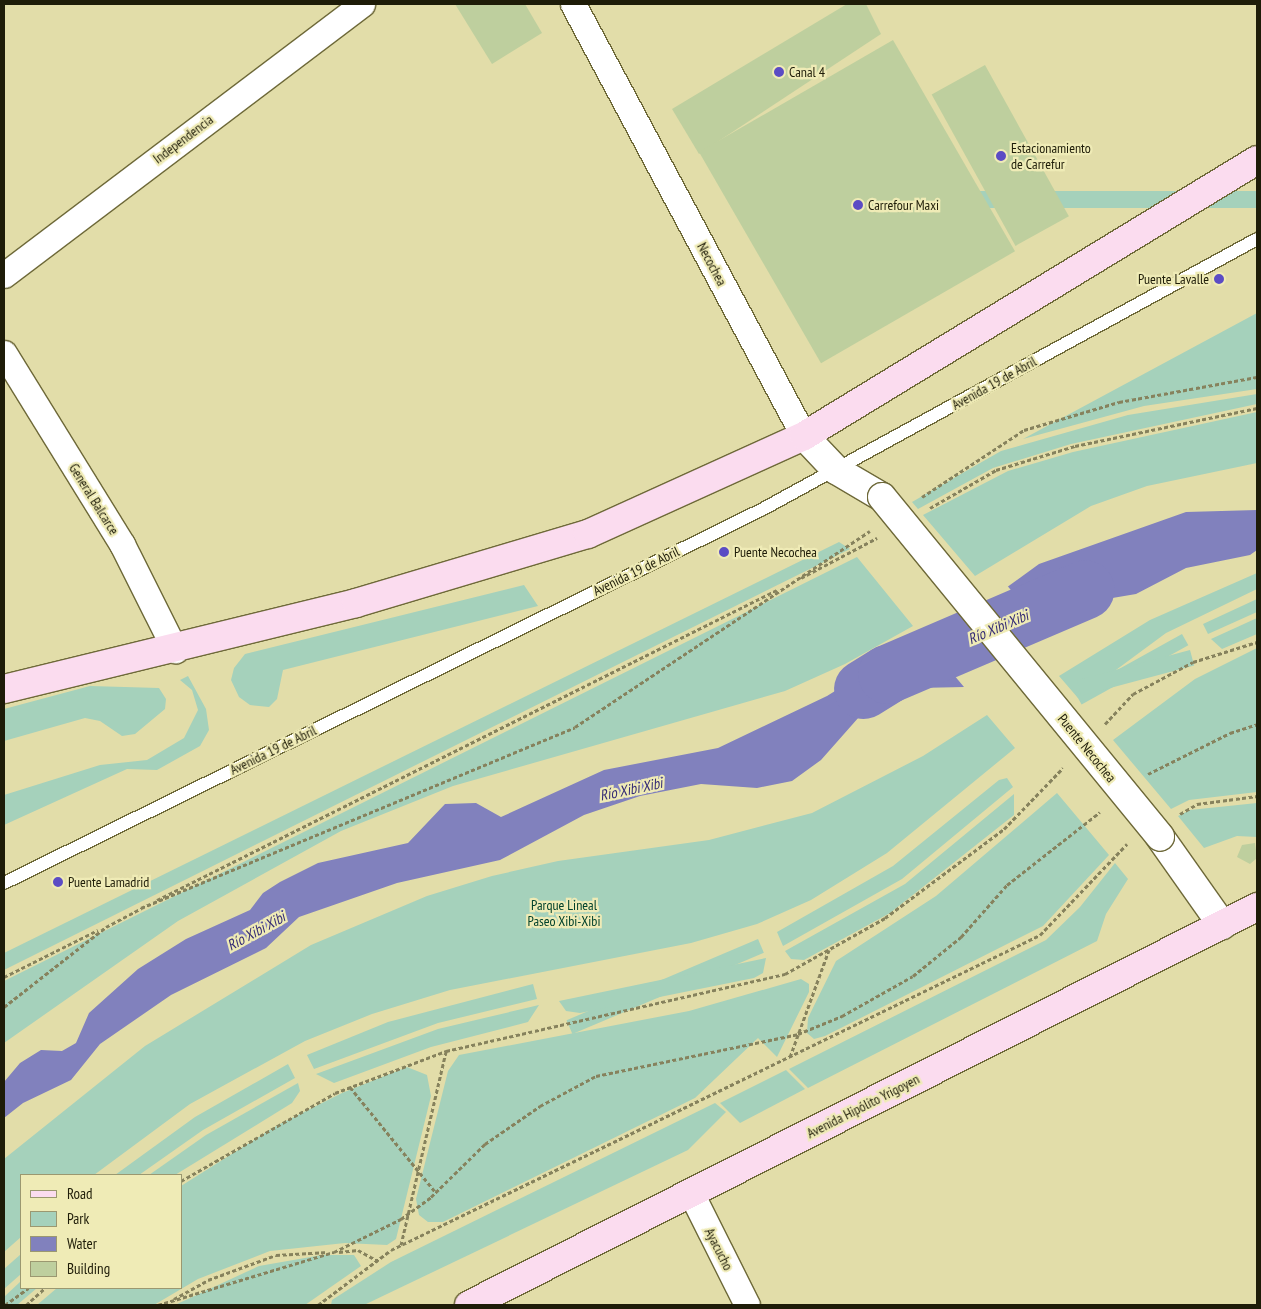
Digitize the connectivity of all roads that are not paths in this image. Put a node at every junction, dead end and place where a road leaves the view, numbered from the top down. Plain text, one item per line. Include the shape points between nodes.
1 (362, 4) edge
2 (573, 4) edge
3 (1257, 160) edge
4 (1257, 239) edge
5 (4, 275) edge
6 (4, 353) edge
7 (804, 436) junction
8 (836, 470) junction
9 (882, 497) joint
10 (175, 650) junction
11 (4, 689) edge
12 (4, 883) edge
13 (1257, 906) edge
14 (1222, 925) junction
15 (691, 1193) junction
16 (469, 1305) edge
17 (747, 1305) edge

1 - 5 street, Independencia
2 - 7 street, Necochea
3 - 7 main road
4 - 8 lane, Avenida 19 de Abril
6 - 10 street, General Balcarce via 122,544
7 - 8 street, Necochea
7 - 10 main road via 588,534
8 - 9 street, Necochea
8 - 12 lane, Avenida 19 de Abril
9 - 14 street, Puente Necochea, bridge via 1156,832
10 - 11 main road
13 - 14 main road, Avenida Hipólito Yrigoyen
14 - 15 main road, Avenida Hipólito Yrigoyen
15 - 16 main road, Avenida Hipólito Yrigoyen
15 - 17 street, Ayacucho

